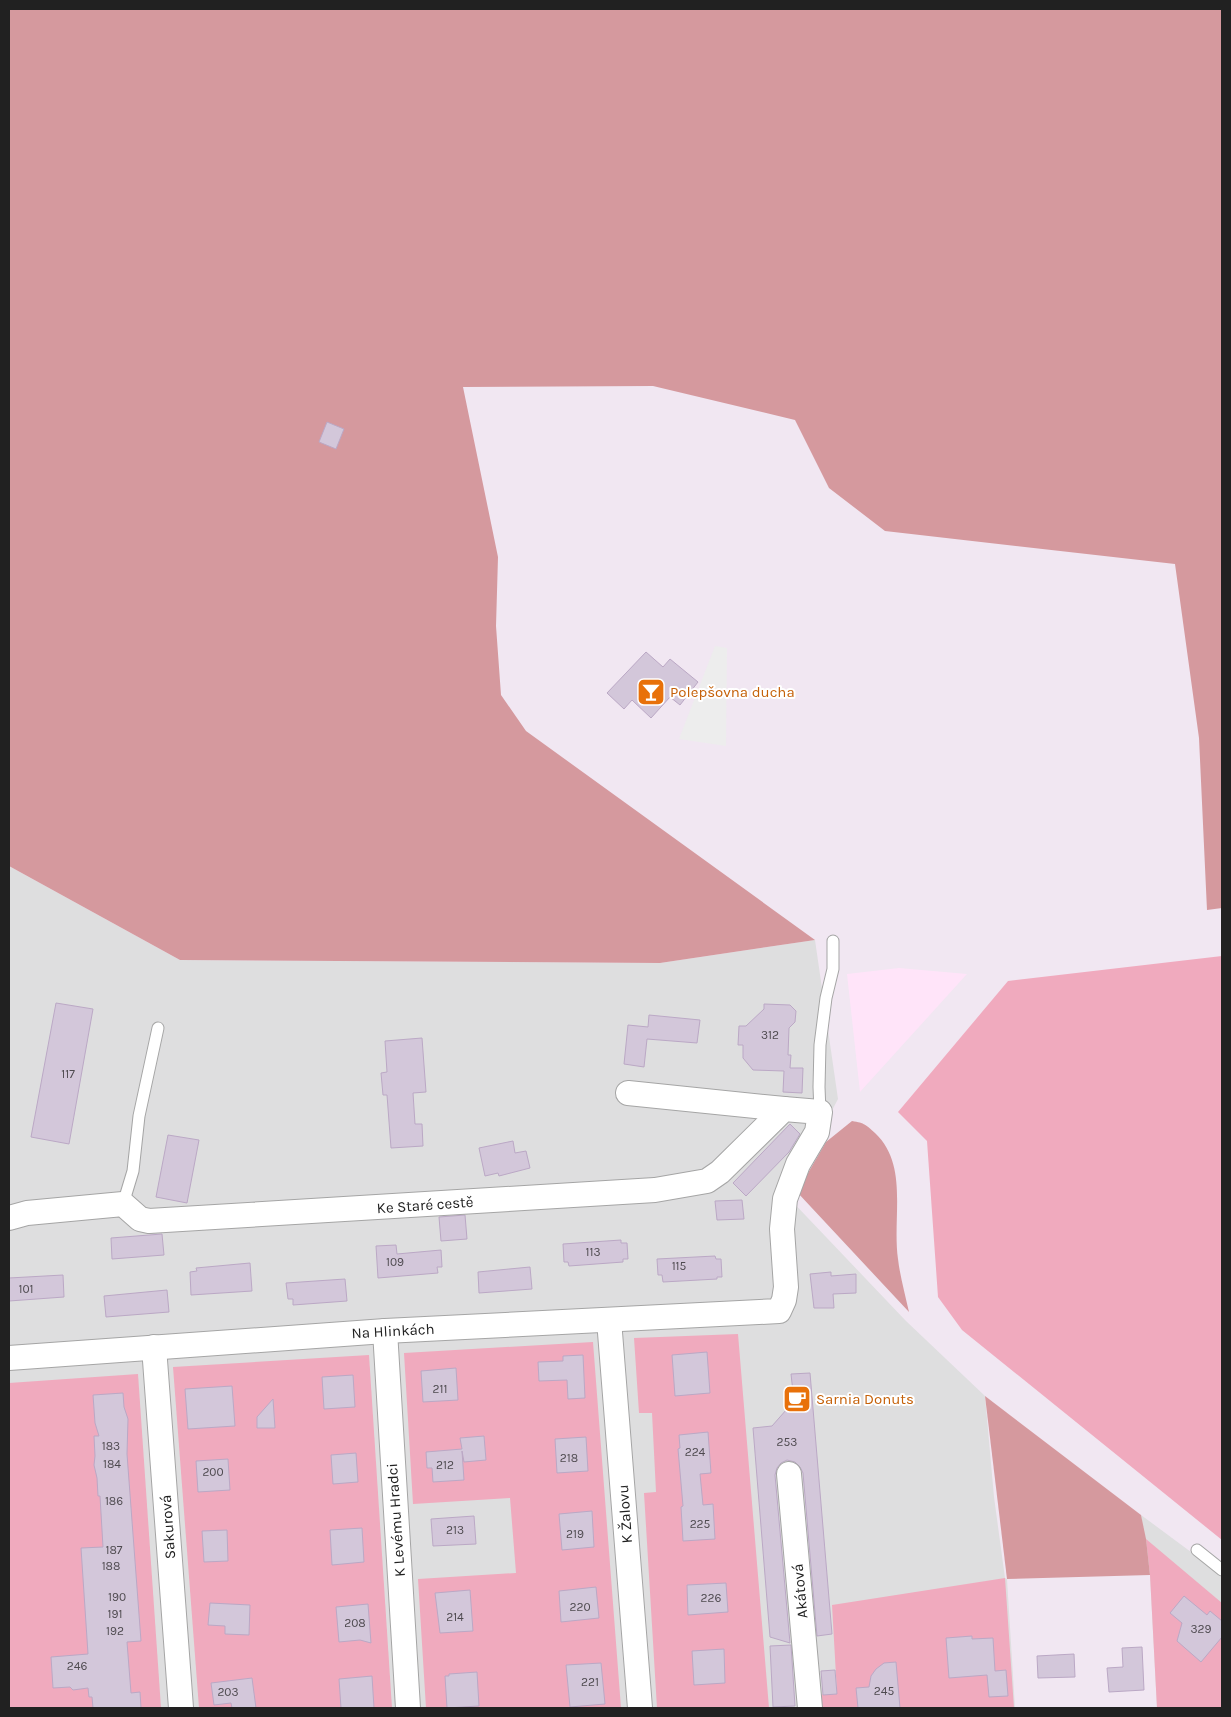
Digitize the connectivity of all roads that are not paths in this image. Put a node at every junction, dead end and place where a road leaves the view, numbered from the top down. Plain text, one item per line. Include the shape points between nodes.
1 (833, 941) dead end
2 (158, 1028) dead end
3 (628, 1093) dead end
4 (784, 1109) junction
5 (820, 1112) junction
6 (123, 1204) junction
7 (9, 1218) edge
8 (609, 1320) junction
9 (385, 1331) junction
10 (154, 1347) junction
11 (9, 1358) edge
12 (789, 1474) dead end
13 (1197, 1550) dead end
14 (1222, 1570) edge
15 (181, 1708) edge
16 (408, 1708) edge
17 (640, 1708) edge
18 (810, 1708) edge

1 - 5 lane via 833,969 820,1045
2 - 6 lane via 139,1116 133,1171
3 - 4 street
4 - 5 street
4 - 6 street, Ke Staré cestě via 707,1181 655,1190 149,1221 140,1219
5 - 8 street, Na Hlinkách via 817,1132 798,1164 785,1199 782,1229 786,1287 779,1311
6 - 7 street via 27,1213
8 - 9 street, Na Hlinkách
8 - 17 street, K Žalovu
9 - 10 street, Na Hlinkách
9 - 16 street, K Levému Hradci
10 - 11 street, Na Hlinkách
10 - 15 street, Sakurová
12 - 18 street, Akátová
13 - 14 lane

